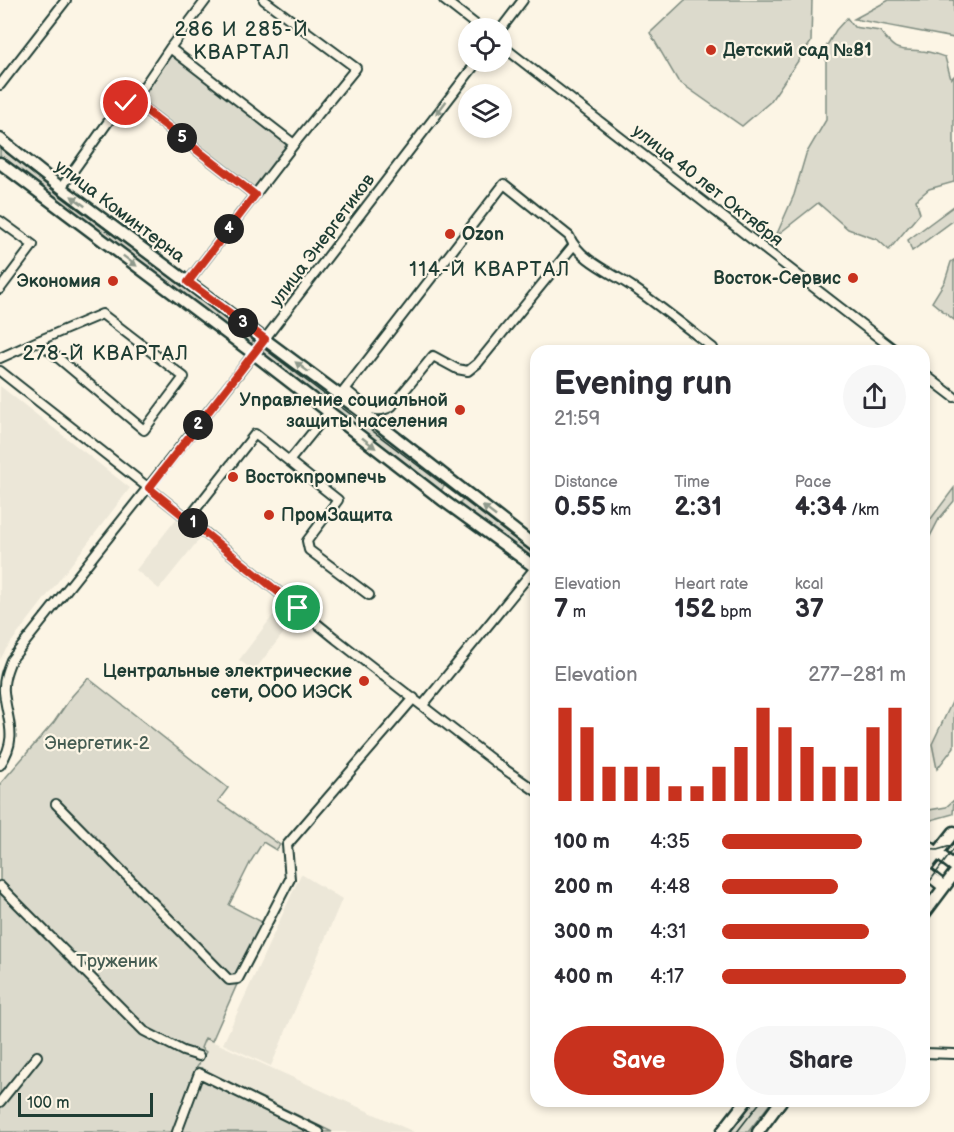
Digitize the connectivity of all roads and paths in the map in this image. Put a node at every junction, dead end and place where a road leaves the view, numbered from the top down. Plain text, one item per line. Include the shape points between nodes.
1 (66, 0) edge
2 (206, 0) edge
3 (264, 0) edge
4 (444, 0) edge
5 (523, 0) edge
6 (467, 18) edge
7 (509, 18) edge
8 (170, 48) junction
9 (512, 54) edge
10 (469, 72) edge
11 (0, 85) edge
12 (134, 101) junction
13 (0, 139) edge
14 (294, 144) junction
15 (0, 163) edge
16 (60, 188) junction
17 (255, 195) junction
18 (0, 221) edge
19 (573, 246) junction
20 (188, 282) junction
21 (0, 289) edge
22 (265, 339) junction
23 (38, 341) junction
24 (709, 345) edge
25 (888, 345) edge
26 (254, 354) junction
27 (0, 358) edge
28 (0, 371) edge
29 (930, 379) edge
30 (344, 393) junction
31 (954, 397) edge
32 (329, 412) junction
33 (290, 460) junction
34 (149, 488) junction
35 (188, 519) junction
36 (530, 542) edge
37 (530, 564) edge
38 (530, 574) edge
39 (369, 595) dead end
40 (414, 698) junction
41 (423, 705) junction
42 (0, 765) edge
43 (530, 786) edge
44 (56, 804) dead end
45 (954, 832) edge
46 (930, 847) edge
47 (938, 853) junction
48 (930, 863) edge
49 (954, 866) edge
50 (954, 874) edge
51 (930, 876) edge
52 (0, 886) edge
53 (944, 887) junction
54 (930, 906) edge
55 (930, 1053) edge
56 (954, 1054) edge
57 (37, 1056) dead end
58 (199, 1056) dead end
59 (0, 1102) edge
60 (741, 1107) edge
61 (777, 1107) edge
62 (177, 1132) edge
63 (319, 1132) edge
64 (722, 1132) edge
65 (758, 1132) edge

1 - 11 street
2 - 8 street
3 - 14 street via 356,68
4 - 6 street
5 - 7 street
8 - 12 street
8 - 14 street
9 - 25 street, улица 40 лет Октября
10 -> 22 street, улица Энергетиков
12 - 16 street via 118,108
12 - 17 street
13 - 16 street, улица Коминтерна
14 - 17 street
15 -> 26 street, улица Коминтерна
20 -> 16 street, улица Коминтерна
17 - 20 street
18 - 21 street via 33,245
19 - 24 street
19 - 30 street via 468,371 432,356 384,411 373,411
19 - 30 street via 569,236 504,184
20 - 22 street, улица Коминтерна
22 - 26 street, улица Энергетиков
30 -> 22 street, улица Коминтерна
23 - 23 street via 144,430 184,377 102,314
23 - 27 street
26 - 32 street, улица Коминтерна
26 - 34 street, улица Энергетиков
28 - 34 street
29 - 31 street
36 -> 30 street, улица Коминтерна
32 - 33 street
32 -> 37 street, улица Коминтерна
33 - 35 street via 255,434
33 - 39 street via 338,500 307,541 309,550
34 - 35 street
34 - 42 street, улица Энергетиков via 12,660 4,682 10,741
35 - 40 street
38 - 41 street
40 - 41 street
40 - 44 street via 287,845 290,879 238,979 229,980
41 - 43 street
45 - 47 street
46 - 47 street
47 - 48 street
47 - 49 street
50 - 53 street
51 - 53 street
52 - 58 street via 144,1031
53 - 54 street
55 - 56 street
57 - 59 street
60 - 64 street
61 - 65 street
62 - 63 street via 200,1074

